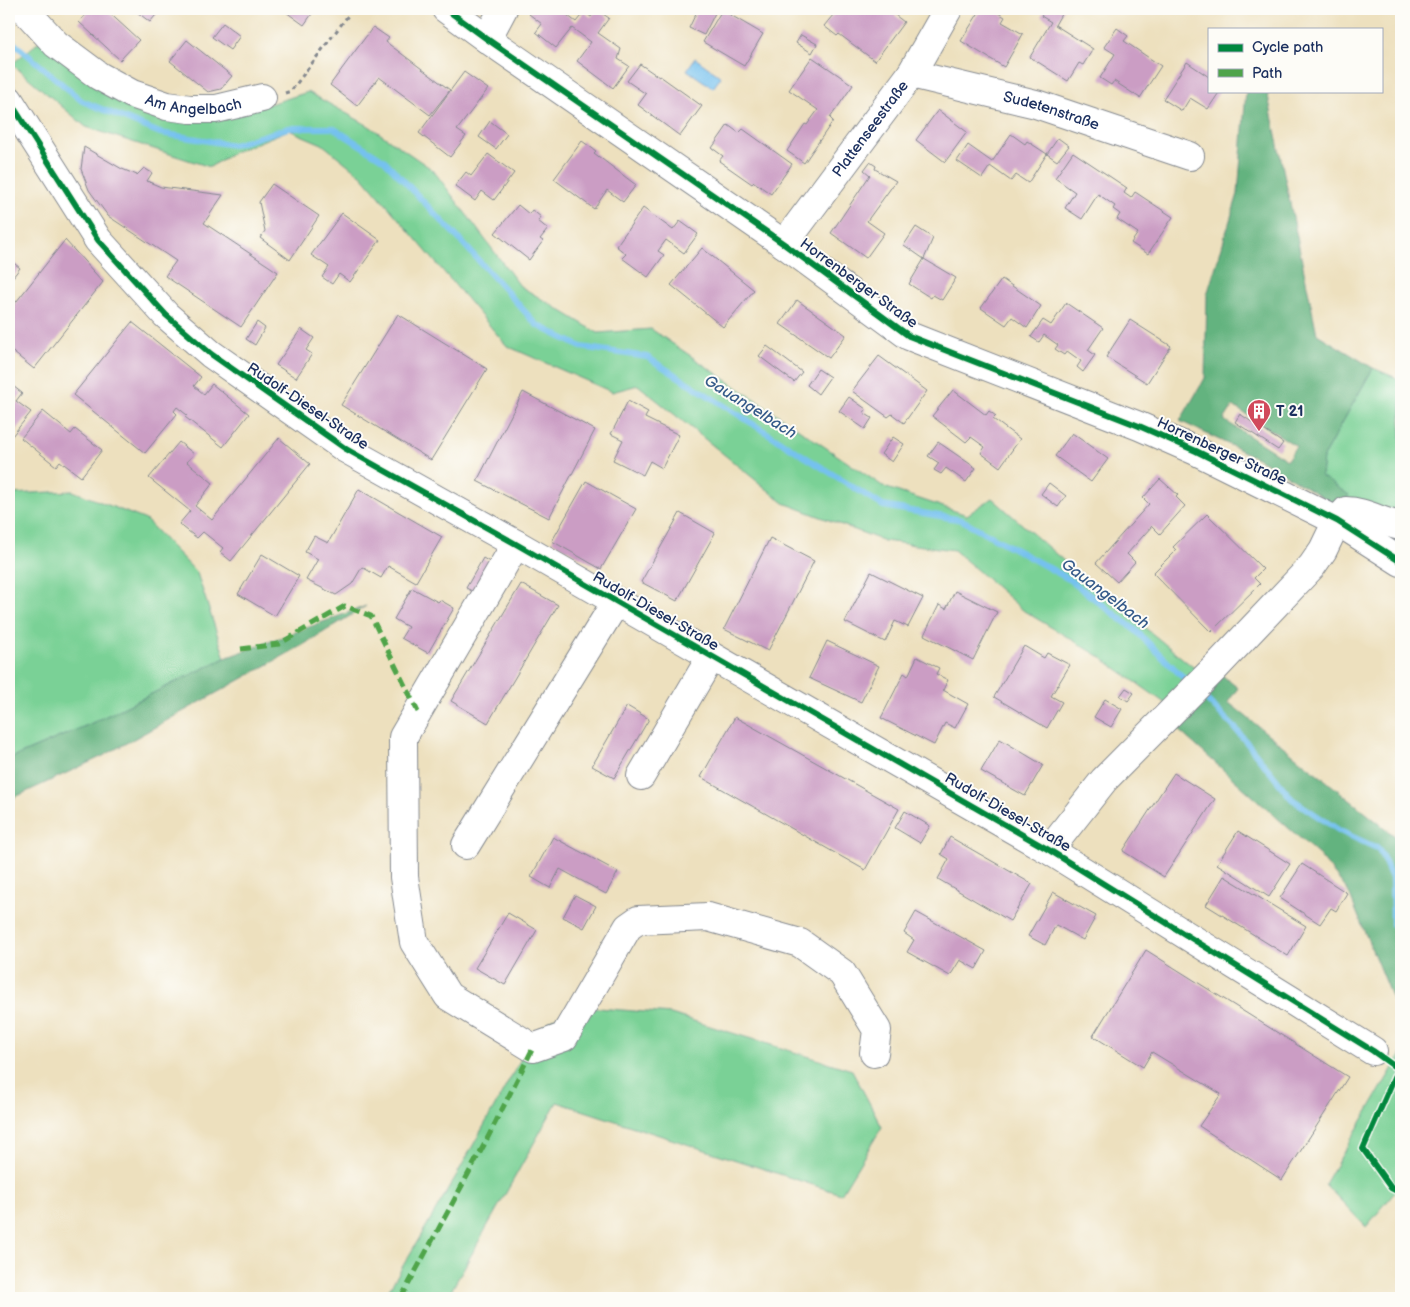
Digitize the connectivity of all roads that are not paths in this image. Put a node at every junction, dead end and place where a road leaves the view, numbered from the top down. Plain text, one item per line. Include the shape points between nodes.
1 (24, 9) edge
2 (446, 9) edge
3 (503, 9) edge
4 (948, 9) edge
5 (487, 39) junction
6 (911, 74) junction
7 (262, 98) road end
8 (9, 100) edge
9 (1190, 156) dead end
10 (784, 244) junction
11 (1337, 521) junction
12 (1401, 526) edge
13 (516, 544) junction
14 (1401, 562) edge
15 (616, 602) junction
16 (711, 657) junction
17 (642, 776) dead end
18 (466, 845) dead end
19 (1049, 850) junction
20 (1373, 1051) dead end
21 (874, 1053) dead end

1 - 7 street, Am Angelbach via 56,44 99,76 132,94 167,106 190,109 216,109
2 - 5 street, Horrenberger Straße
3 - 5 street
4 - 6 street, Plattenseestraße
5 - 10 street, Horrenberger Straße
6 - 9 street, Sudetenstraße via 1036,104
6 - 10 street, Plattenseestraße
8 - 13 street, Rudolf-Diesel-Straße via 98,240 174,322 211,354 346,449
10 - 11 street, Horrenberger Straße via 909,336 1147,429
11 - 12 street via 1346,511 1357,511
11 - 14 street, Horrenberger Straße
11 - 19 street, Rudolf-Diesel-Straße via 1312,566 1104,780
13 - 15 street, Rudolf-Diesel-Straße
13 - 21 street via 403,737 404,877 414,942 448,996 533,1048 564,1037 628,927 638,920 708,917 800,943 842,973 877,1030
15 - 16 street, Rudolf-Diesel-Straße
15 - 18 street
16 - 17 street
16 - 19 street, Rudolf-Diesel-Straße
19 - 20 street, Rudolf-Diesel-Straße

